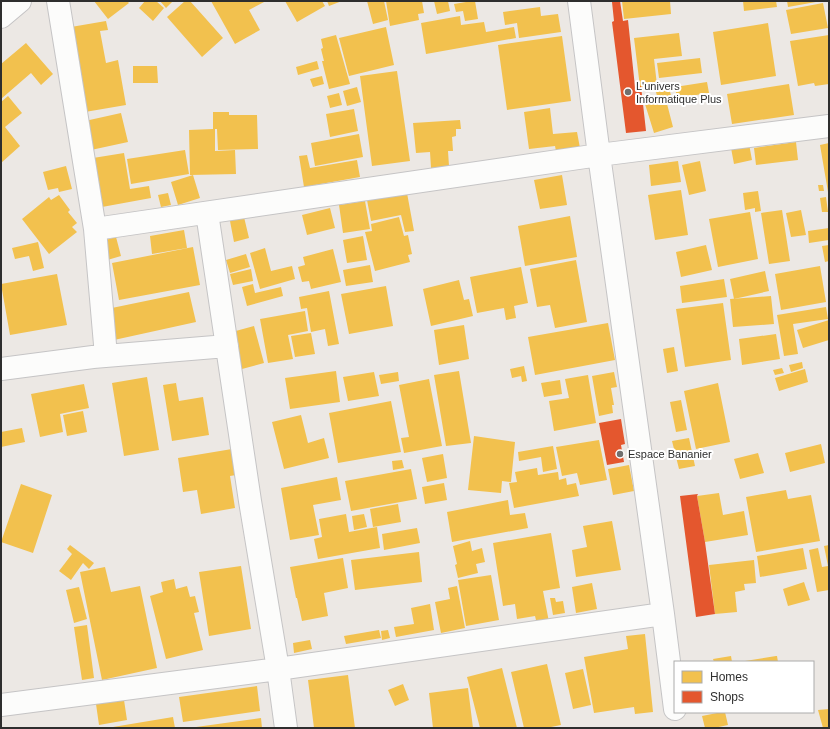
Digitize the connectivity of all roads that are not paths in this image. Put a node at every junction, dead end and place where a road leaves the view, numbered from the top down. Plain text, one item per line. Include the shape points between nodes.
1 (20, 1) edge
2 (58, 1) edge
3 (579, 1) edge
4 (1, 17) edge
5 (829, 126) edge
6 (599, 155) junction
7 (207, 213) junction
8 (95, 229) junction
9 (227, 346) junction
10 (106, 356) junction
11 (1, 369) edge
12 (663, 614) junction
13 (278, 669) junction
14 (674, 701) edge
15 (1, 705) edge
16 (675, 713) edge
17 (286, 728) edge
18 (677, 728) edge

1 - 4 street
2 - 8 street
3 - 6 street
5 - 6 street
6 - 7 street
6 - 12 street
7 - 8 street
7 - 9 street
8 - 10 street
9 - 10 street
9 - 13 street
10 - 11 street
12 - 13 street
12 - 14 street
13 - 15 street
13 - 17 street
16 - 18 street

